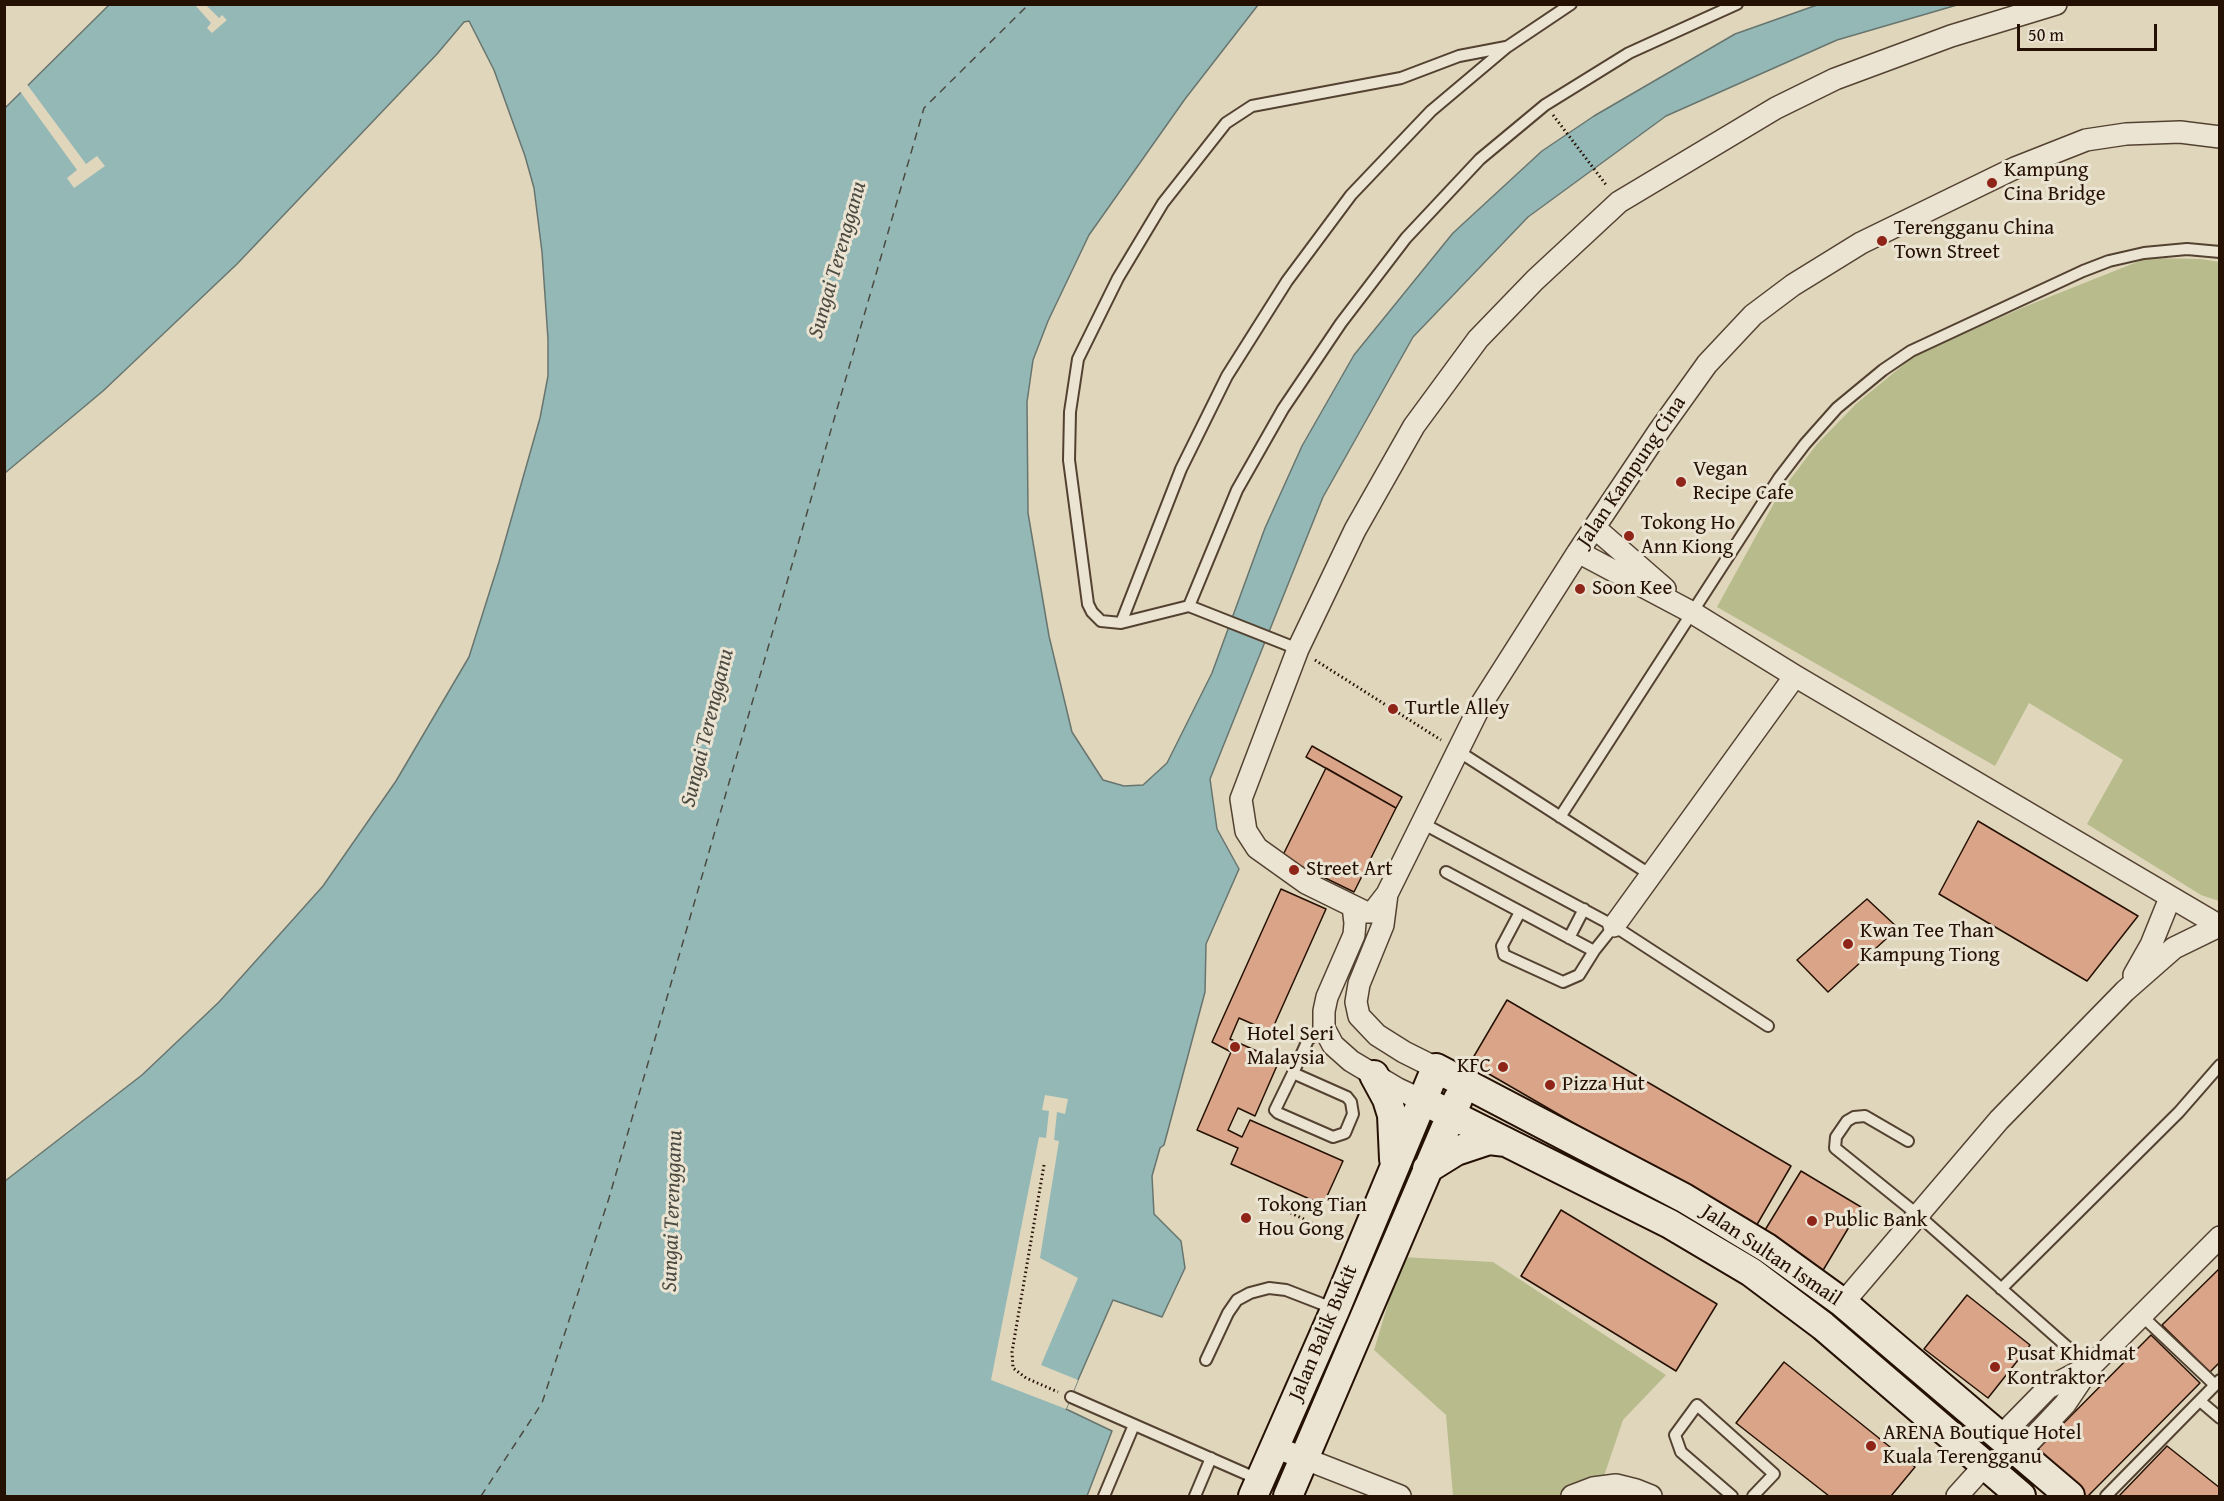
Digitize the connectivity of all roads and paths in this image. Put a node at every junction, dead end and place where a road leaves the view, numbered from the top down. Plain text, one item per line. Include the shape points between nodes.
1 (1571, 4) edge
2 (1737, 4) edge
3 (2056, 4) edge
4 (1507, 47) junction
5 (1562, 128) dead end
6 (2220, 137) edge
7 (1600, 177) dead end
8 (2220, 252) edge
9 (1595, 528) junction
10 (1578, 552) junction
11 (1189, 606) junction
12 (1693, 613) junction
13 (1121, 623) junction
14 (1298, 649) junction
15 (1795, 676) junction
16 (1458, 751) junction
17 (1560, 817) junction
18 (1422, 823) junction
19 (1446, 872) dead end
20 (1651, 875) junction
21 (1387, 894) junction
22 (2170, 898) junction
23 (1353, 906) junction
24 (1584, 909) junction
25 (1520, 912) junction
26 (1614, 926) junction
27 (2219, 926) edge
28 (1569, 939) junction
29 (1594, 951) junction
30 (2125, 991) junction
31 (1768, 1026) dead end
32 (1324, 1028) junction
33 (2220, 1065) edge
34 (1436, 1068) junction
35 (1293, 1073) junction
36 (1374, 1075) junction
37 (1465, 1084) junction
38 (1422, 1100) junction
39 (1451, 1114) junction
40 (1908, 1141) dead end
41 (1506, 1142) junction
42 (1044, 1165) dead end
43 (1394, 1167) junction
44 (1427, 1169) junction
45 (1266, 1201) dead end
46 (1918, 1215) junction
47 (2220, 1238) edge
48 (1362, 1246) junction
49 (2001, 1288) junction
50 (1843, 1303) junction
51 (1335, 1310) junction
52 (2141, 1315) junction
53 (1206, 1360) dead end
54 (2090, 1366) junction
55 (2217, 1382) edge
56 (1071, 1397) joint
57 (2200, 1401) junction
58 (2220, 1418) edge
59 (1134, 1425) junction
60 (2009, 1445) junction
61 (1275, 1447) junction
62 (1211, 1458) junction
63 (1305, 1459) junction
64 (1985, 1465) junction
65 (1256, 1488) edge
66 (1104, 1497) edge
67 (1195, 1497) edge
68 (1288, 1497) edge
69 (1400, 1497) edge
70 (1572, 1497) edge
71 (1651, 1497) edge
72 (1732, 1497) edge
73 (1753, 1497) edge
74 (1957, 1497) edge
75 (2021, 1497) edge
76 (2070, 1497) edge
77 (2106, 1497) edge

1 - 4 lane
2 - 11 lane via 1629,53 1545,105 1480,159 1406,238 1341,323 1283,409 1238,490
3 - 14 street via 1951,36 1835,79 1776,108 1619,202 1478,339 1414,426 1355,530
4 - 13 lane via 1431,111 1351,195 1287,281 1227,376 1180,469
4 - 13 lane via 1459,56 1401,78 1252,106 1226,123 1164,203 1118,278 1078,359 1070,412 1069,460 1088,604 1101,621
5 - 7 path
6 - 9 street, Jalan Kampung Cina via 2180,132 2086,140 1927,210 1861,243 1793,285 1753,315 1707,364
8 - 12 lane via 2187,249 2109,261 1911,351 1883,370 1837,408 1805,444
9 - 10 street, Jalan Kampung Cina
9 - 12 street
10 - 12 street
10 - 16 street, Jalan Kampung Cina via 1480,706
11 - 13 lane
11 - 14 lane
12 - 15 street
12 - 17 lane
14 - 16 path
14 - 23 street via 1241,798 1246,831 1257,848 1306,883
15 - 20 street
15 - 22 street
16 - 17 lane
16 - 18 street, Jalan Kampung Cina
17 - 20 lane
18 - 21 street, Jalan Kampung Cina
18 - 24 lane
19 - 25 lane
20 - 26 street
21 - 23 street via 1373,912
21 - 34 street, Jalan Kampung Cina via 1383,925 1359,984 1359,1016 1377,1035
22 - 27 street
22 - 30 street via 2151,945
23 - 32 street via 1354,934 1327,998
24 - 26 lane
24 - 28 lane
25 - 28 lane
25 - 29 lane via 1502,946 1504,955 1563,982 1579,975
26 - 29 lane
26 - 31 lane
27 - 30 street via 2174,948
28 - 29 lane
30 - 46 street via 1999,1120
32 - 35 lane via 1308,1040
32 - 36 street via 1333,1045
33 - 49 lane via 2179,1113
34 - 37 main road, Jalan Sultan Ismail
34 - 38 main road, Jalan Balik Bukit
35 - 35 lane via 1347,1097 1353,1114 1345,1132 1333,1137 1275,1110
36 - 38 street
36 - 43 main road via 1392,1115
37 - 39 main road, Jalan Balik Bukit
37 - 50 main road, Jalan Sultan Ismail via 1684,1198 1767,1248
38 - 39 main road, Jalan Sultan Ismail
38 - 43 main road, Jalan Balik Bukit
39 - 41 main road, Jalan Sultan Ismail
39 - 44 main road, Jalan Balik Bukit
40 - 46 lane via 1865,1116 1854,1116 1836,1137 1835,1148
41 - 44 main road via 1489,1140 1456,1151
41 - 64 main road, Jalan Sultan Ismail via 1670,1224 1751,1272 1823,1326
42 - 56 path via 1012,1352 1013,1368 1026,1378
43 - 48 main road, Jalan Balik Bukit
44 - 63 main road, Jalan Balik Bukit
45 - 48 path
46 - 49 lane
46 - 50 street
47 - 52 street
48 - 51 main road, Jalan Balik Bukit
49 - 54 lane
50 - 60 main road, Jalan Sultan Ismail
51 - 53 lane via 1286,1290 1269,1288 1250,1293 1237,1300 1228,1313
51 - 61 main road, Jalan Balik Bukit
52 - 54 street
52 - 55 lane
54 - 60 street via 2048,1388
55 - 57 lane
56 - 59 lane
57 - 58 lane
57 - 77 lane
59 - 62 lane
59 - 66 lane
60 - 76 main road, Jalan Sultan Ismail
61 - 63 street
61 - 65 main road, Jalan Balik Bukit
62 - 65 lane
62 - 67 lane
63 - 68 main road, Jalan Balik Bukit
63 - 69 street
64 - 74 street
64 - 75 main road, Jalan Sultan Ismail
70 - 71 street via 1593,1488 1616,1485
72 - 73 lane via 1681,1452 1675,1435 1696,1405 1774,1474

